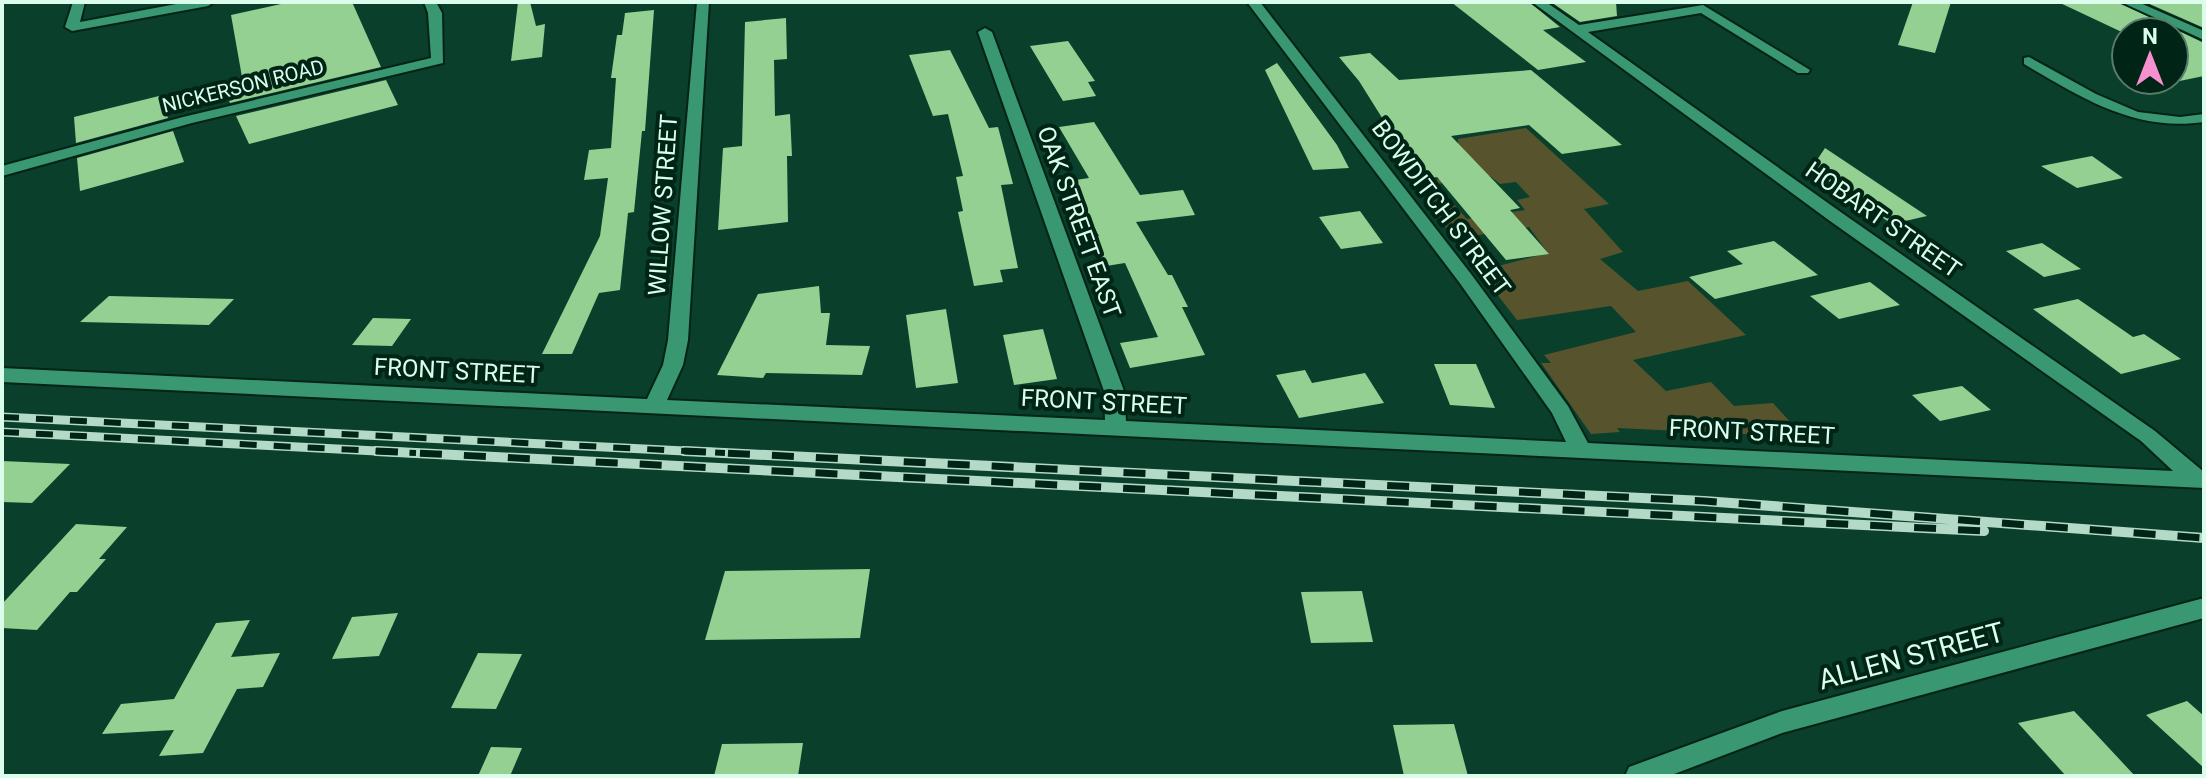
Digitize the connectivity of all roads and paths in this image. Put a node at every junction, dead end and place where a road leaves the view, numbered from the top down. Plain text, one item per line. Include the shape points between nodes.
1 (79, 2) edge
2 (208, 2) edge
3 (430, 2) edge
4 (703, 2) edge
5 (1253, 2) edge
6 (1538, 2) edge
7 (2127, 2) edge
8 (1576, 30) junction
9 (985, 32) dead end
10 (2204, 36) edge
11 (2029, 61) dead end
12 (1803, 70) dead end
13 (2204, 118) edge
14 (2, 171) edge
15 (2, 375) edge
16 (653, 407) junction
17 (1116, 429) junction
18 (1580, 449) junction
19 (2200, 480) edge
20 (2204, 608) edge
21 (1639, 776) edge

1 - 2 street via 72,27
3 - 14 street, NICKERSON ROAD via 438,60
4 - 16 street, WILLOW STREET via 678,340 673,365
5 - 18 street, BOWDITCH STREET via 1465,278 1561,411
6 - 8 street, HOBART STREET
7 - 10 street
8 - 12 street via 1703,9
8 - 19 street, HOBART STREET via 2148,436
9 - 17 street, OAK STREET EAST via 1114,391
11 - 13 street via 2139,118
15 - 16 street, FRONT STREET
16 - 17 street, FRONT STREET
17 - 18 street, FRONT STREET
18 - 19 street, FRONT STREET
20 - 21 street, ALLEN STREET via 1782,722

